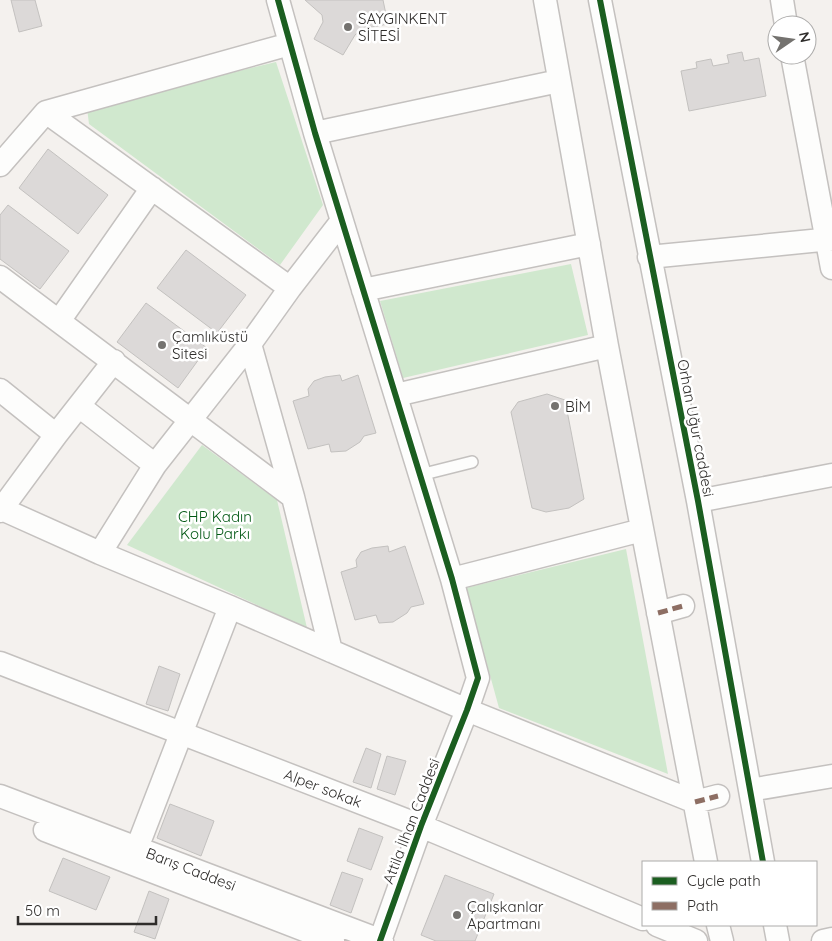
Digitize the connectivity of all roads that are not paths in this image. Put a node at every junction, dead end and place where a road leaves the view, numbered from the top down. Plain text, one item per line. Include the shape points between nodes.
1 (278, 0) edge
2 (545, 0) edge
3 (600, 0) edge
4 (782, 0) edge
5 (784, 15) edge
6 (290, 44) junction
7 (794, 65) edge
8 (560, 81) junction
9 (46, 112) junction
10 (315, 133) junction
11 (0, 165) edge
12 (152, 188) junction
13 (342, 222) junction
14 (829, 239) edge
15 (589, 244) junction
16 (649, 257) junction
17 (832, 268) edge
18 (0, 277) edge
19 (290, 288) junction
20 (363, 290) junction
21 (58, 321) junction
22 (250, 344) junction
23 (607, 346) junction
24 (114, 361) junction
25 (0, 390) edge
26 (396, 395) junction
27 (79, 406) junction
28 (190, 419) junction
29 (56, 435) junction
30 (472, 462) dead end
31 (155, 465) junction
32 (420, 475) junction
33 (832, 475) edge
34 (293, 497) junction
35 (698, 501) junction
36 (1, 510) edge
37 (642, 530) junction
38 (100, 553) junction
39 (452, 579) junction
40 (683, 606) dead end
41 (230, 607) junction
42 (658, 614) junction
43 (332, 651) junction
44 (0, 663) edge
45 (467, 710) junction
46 (182, 733) junction
47 (832, 776) edge
48 (750, 790) junction
49 (0, 796) edge
50 (718, 796) dead end
51 (695, 802) junction
52 (0, 813) edge
53 (421, 826) junction
54 (137, 848) junction
55 (706, 861) edge
56 (763, 861) edge
57 (642, 919) edge
58 (659, 926) edge
59 (718, 926) edge
60 (775, 926) edge
61 (832, 940) edge
62 (333, 941) edge
63 (381, 941) edge
64 (696, 941) edge
65 (722, 941) edge
66 (778, 941) edge
67 (824, 941) edge

1 - 6 street, Attila İlhan Caddesi
2 - 8 street
3 - 16 street, Orhan Uğur caddesi
4 - 5 street
6 - 9 street
6 - 10 street, Attila İlhan Caddesi
7 - 14 street
8 - 10 street
8 - 15 street
9 - 11 street
9 - 12 street
10 - 13 street, Attila İlhan Caddesi
12 - 19 street
12 - 21 street
13 - 19 street
13 - 20 street, Attila İlhan Caddesi
14 - 16 street
14 - 17 street
15 - 20 street
15 - 23 street
16 - 35 street, Orhan Uğur caddesi
18 - 21 street
19 - 22 street
20 - 26 street, Attila İlhan Caddesi
21 - 24 street
22 - 28 street
22 - 34 street
23 - 26 street
23 - 37 street
24 - 27 street
24 - 28 street
25 - 29 street
26 - 32 street, Attila İlhan Caddesi
27 - 29 street
27 - 31 street
28 - 31 street
28 - 34 street
29 - 36 street
30 - 32 lane
31 - 38 street
32 - 39 street, Attila İlhan Caddesi
33 - 35 street
34 - 43 street
35 - 48 street, Orhan Uğur caddesi
36 - 38 street
37 - 39 street
37 - 42 street
38 - 41 street
39 - 45 street, Attila İlhan Caddesi via 478,678
40 - 42 street
41 - 43 street
41 - 46 street
42 - 51 street
43 - 45 street
44 - 46 street, Alper sokak
45 - 51 street
45 - 53 street, Attila İlhan Caddesi
46 - 53 street, Alper sokak
46 - 54 street
47 - 48 street
48 - 56 street, Orhan Uğur caddesi
49 - 54 street, Barış Caddesi
50 - 51 street
51 - 55 street
52 - 62 street, Barış Caddesi
53 - 57 street, Alper sokak
53 - 63 street, Attila İlhan Caddesi
54 - 63 street, Barış Caddesi
58 - 64 street
59 - 65 street
60 - 66 street
61 - 67 street

